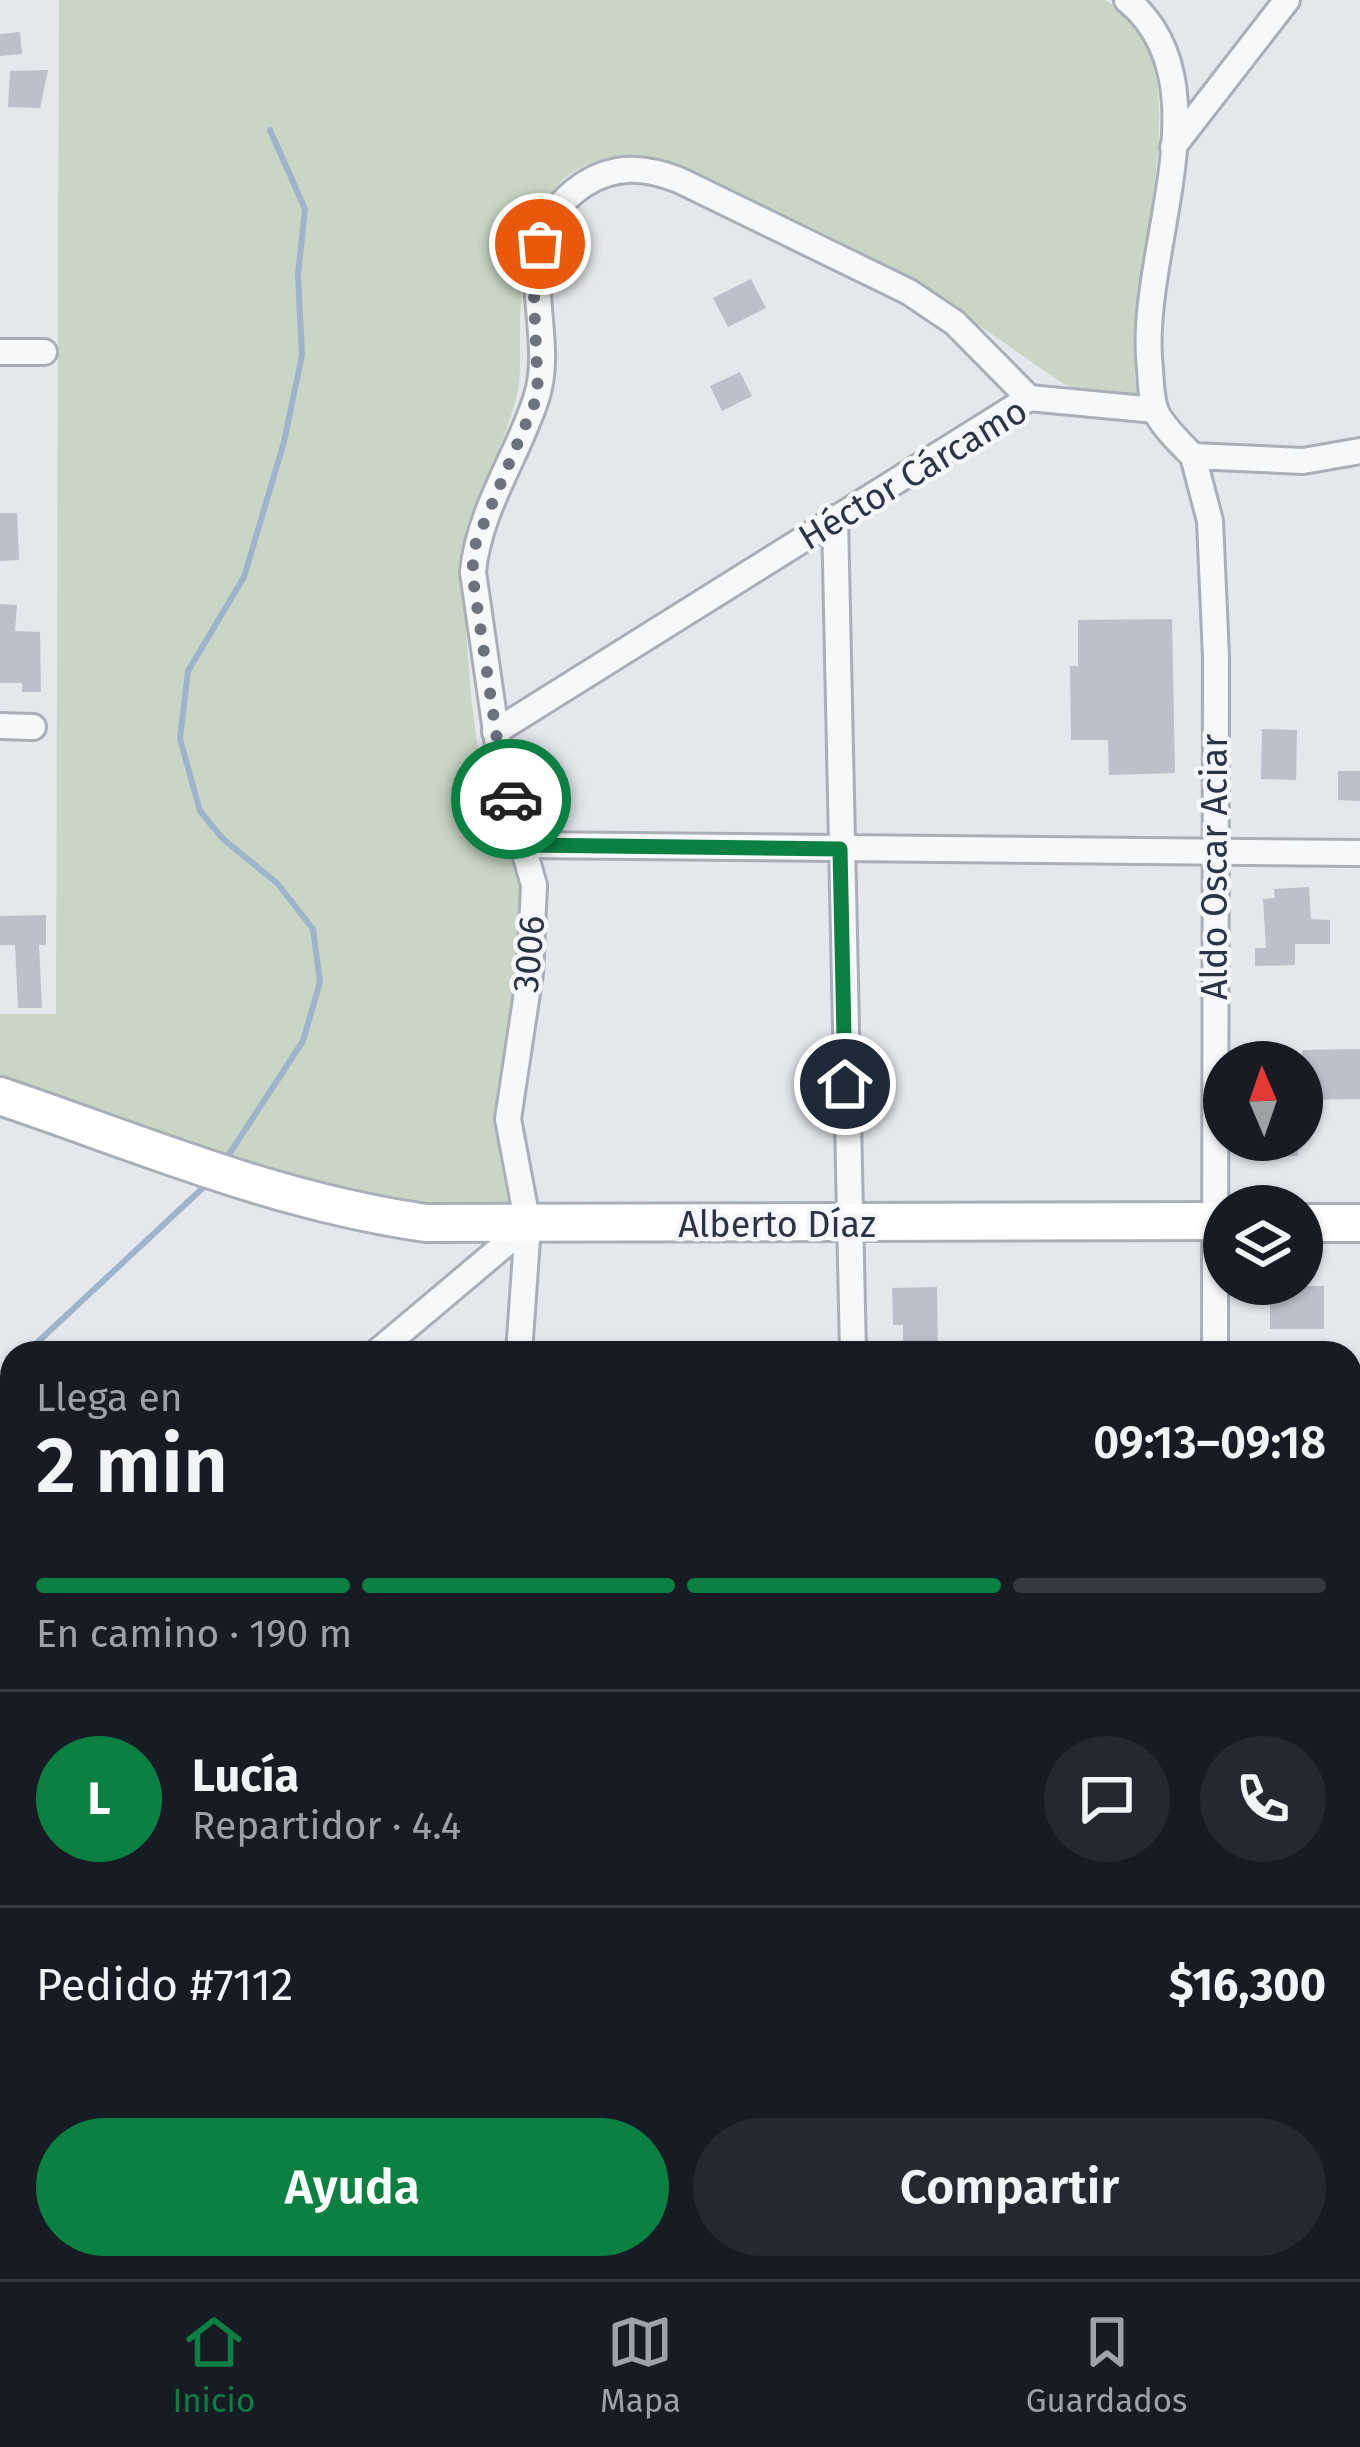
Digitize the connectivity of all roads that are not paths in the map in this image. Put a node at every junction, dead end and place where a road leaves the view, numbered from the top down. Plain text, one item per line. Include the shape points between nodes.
1 (1127, 0) edge
2 (1286, 0) edge
3 (1173, 147) junction
4 (0, 352) edge
5 (44, 352) dead end
6 (1029, 398) junction
7 (1155, 410) junction
8 (1360, 451) edge
9 (1193, 456) junction
10 (835, 518) junction
11 (0, 726) edge
12 (33, 727) dead end
13 (495, 732) junction
14 (526, 845) junction
15 (840, 849) junction
16 (1216, 851) junction
17 (1360, 853) edge
18 (0, 1096) edge
19 (1219, 1185) edge
20 (1203, 1221) edge
21 (1323, 1222) edge
22 (1360, 1223) edge
23 (528, 1225) junction
24 (848, 1225) junction
25 (1216, 1305) edge
26 (390, 1341) edge
27 (521, 1341) edge
28 (853, 1341) edge
29 (1215, 1341) edge

1 - 3 street via 1167,46 1175,74
2 - 3 street
3 - 7 street via 1147,313
4 - 5 street
6 - 7 street, Héctor Cárcamo
6 - 10 street, Héctor Cárcamo
6 - 13 street, 3006 via 955,323 909,292 651,169 595,177 557,210 540,244 538,395 476,542 472,572
7 - 9 street
8 - 9 street via 1303,461
9 - 16 street, Aldo Oscar Aciar via 1210,521
10 - 13 street, Héctor Cárcamo
10 - 15 street
11 - 12 street
13 - 14 street, 3006
14 - 15 street
14 - 23 street, 3006 via 535,919 508,1119
15 - 16 street
15 - 24 street
16 - 17 street
16 - 19 street, Aldo Oscar Aciar
18 - 23 street, Alberto Díaz via 313,1204 426,1223
20 - 24 street, Alberto Díaz
21 - 22 street
23 - 24 street, Alberto Díaz
23 - 26 street
23 - 27 street, 3006
24 - 28 street
25 - 29 street, Aldo Oscar Aciar

